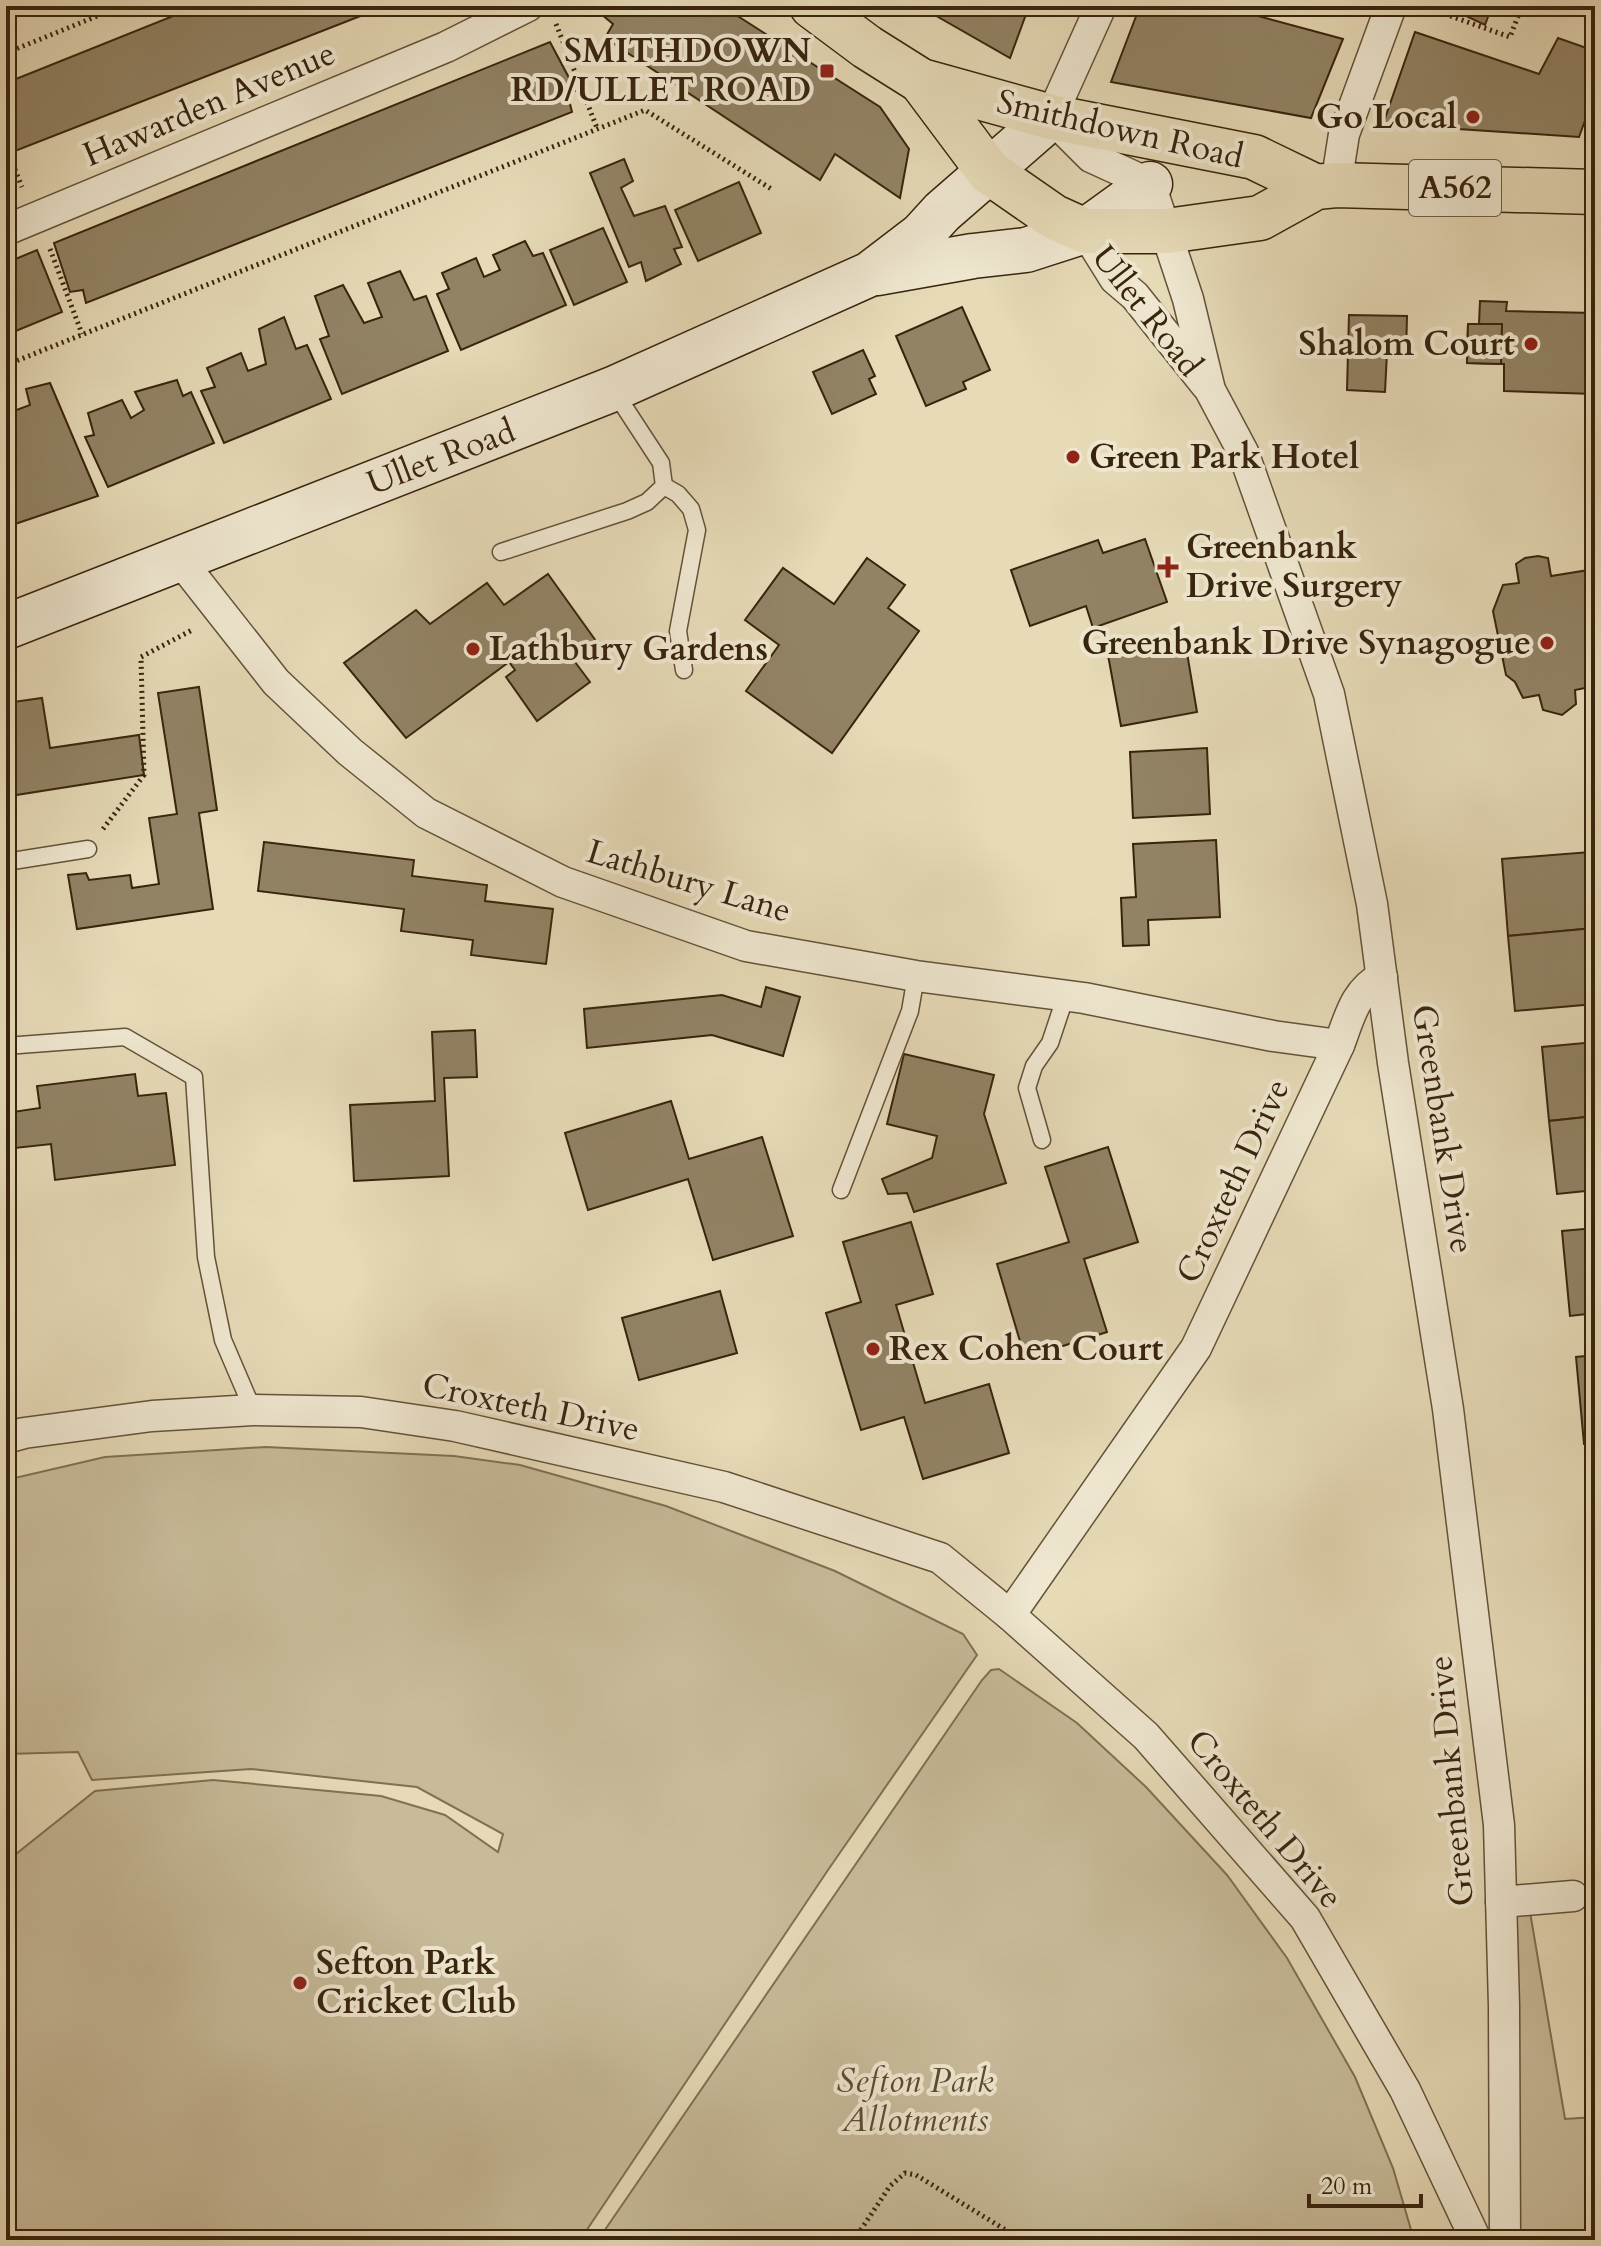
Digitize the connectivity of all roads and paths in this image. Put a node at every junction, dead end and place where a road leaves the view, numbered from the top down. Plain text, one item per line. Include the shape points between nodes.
1 (122, 6) edge
2 (812, 6) edge
3 (1101, 6) edge
4 (1391, 6) edge
5 (1421, 6) edge
6 (1522, 6) edge
7 (1569, 6) edge
8 (541, 13) edge
9 (1595, 16) edge
10 (6, 53) edge
11 (921, 81) junction
12 (1051, 117) junction
13 (597, 128) junction
14 (6, 147) edge
15 (989, 172) junction
16 (1150, 184) junction
17 (1326, 186) junction
18 (773, 190) dead end
19 (1595, 192) edge
20 (36, 218) junction
21 (6, 230) edge
22 (1085, 231) junction
23 (1167, 231) junction
24 (870, 274) junction
25 (82, 334) junction
26 (6, 365) edge
27 (613, 389) junction
28 (1210, 390) junction
29 (664, 486) junction
30 (501, 552) dead end
31 (180, 560) junction
32 (223, 614) junction
33 (6, 627) edge
34 (684, 670) dead end
35 (88, 849) joint
36 (6, 862) edge
37 (916, 976) junction
38 (1382, 977) junction
39 (1066, 995) junction
40 (1339, 1045) junction
41 (6, 1046) edge
42 (1042, 1140) dead end
43 (841, 1190) dead end
44 (253, 1410) junction
45 (6, 1438) edge
46 (1010, 1615) junction
47 (1573, 1896) dead end
48 (1501, 1902) junction
49 (854, 2240) edge
50 (1022, 2240) edge
51 (1476, 2240) edge
52 (1505, 2240) edge

1 - 10 path
2 - 11 highway, Smithdown Road / A562
3 - 12 street
4 - 17 street
5 - 6 path via 1510,37
7 - 9 path
8 - 13 path
8 - 20 street, Hawarden Avenue via 446,47
11 - 12 highway, Smithdown Road / A562
11 - 15 highway, Smithdown Road / A562
12 - 15 main road, Ullet Road
12 - 16 street via 1091,157
12 - 17 highway, Smithdown Road / A562 via 1254,157
13 - 18 path via 645,110
13 - 25 path
14 - 20 path
15 - 22 highway, Smithdown Road / A562 via 1054,217
15 - 24 main road, Ullet Road
16 - 22 main road, Ullet Road
16 - 23 street, Greenbank Drive
17 - 19 highway, Smithdown Road / A562
17 - 23 highway, Smithdown Road / A562 via 1260,218
20 - 21 street, Hawarden Avenue
20 - 25 path
22 - 23 highway, Smithdown Road / A562
22 - 24 main road, Ullet Road via 1026,250
22 - 28 street, Ullet Road via 1115,279 1135,296
23 - 28 street, Greenbank Drive
24 - 27 main road, Ullet Road
25 - 26 path
27 - 29 lane via 661,463
27 - 31 main road, Ullet Road
28 - 38 street, Greenbank Drive via 1243,452 1329,694
29 - 30 lane via 627,511
29 - 34 lane via 691,509 697,530 678,631
31 - 32 street, Lathbury Lane
31 - 33 main road, Ullet Road
32 - 35 path via 141,657 144,775
32 - 37 street, Lathbury Lane via 276,682 350,752 426,813 492,848 563,882 746,946
35 - 36 lane
37 - 39 street, Lathbury Lane
37 - 43 lane via 910,1011
38 - 40 street, Croxteth Drive via 1360,993
38 - 48 street, Greenbank Drive via 1450,1425 1499,1825
39 - 40 street, Lathbury Lane
39 - 42 lane via 1027,1088
40 - 46 street, Croxteth Drive via 1196,1348
41 - 44 lane via 125,1037 194,1077 206,1257 223,1340
44 - 45 street, Croxteth Drive via 152,1416
44 - 46 street, Croxteth Drive via 361,1412 455,1426 724,1487 940,1558
46 - 51 street, Croxteth Drive via 1146,1736 1305,1918 1405,2090
47 - 48 street
48 - 52 street, Greenbank Drive
49 - 50 path via 890,2186 905,2173

